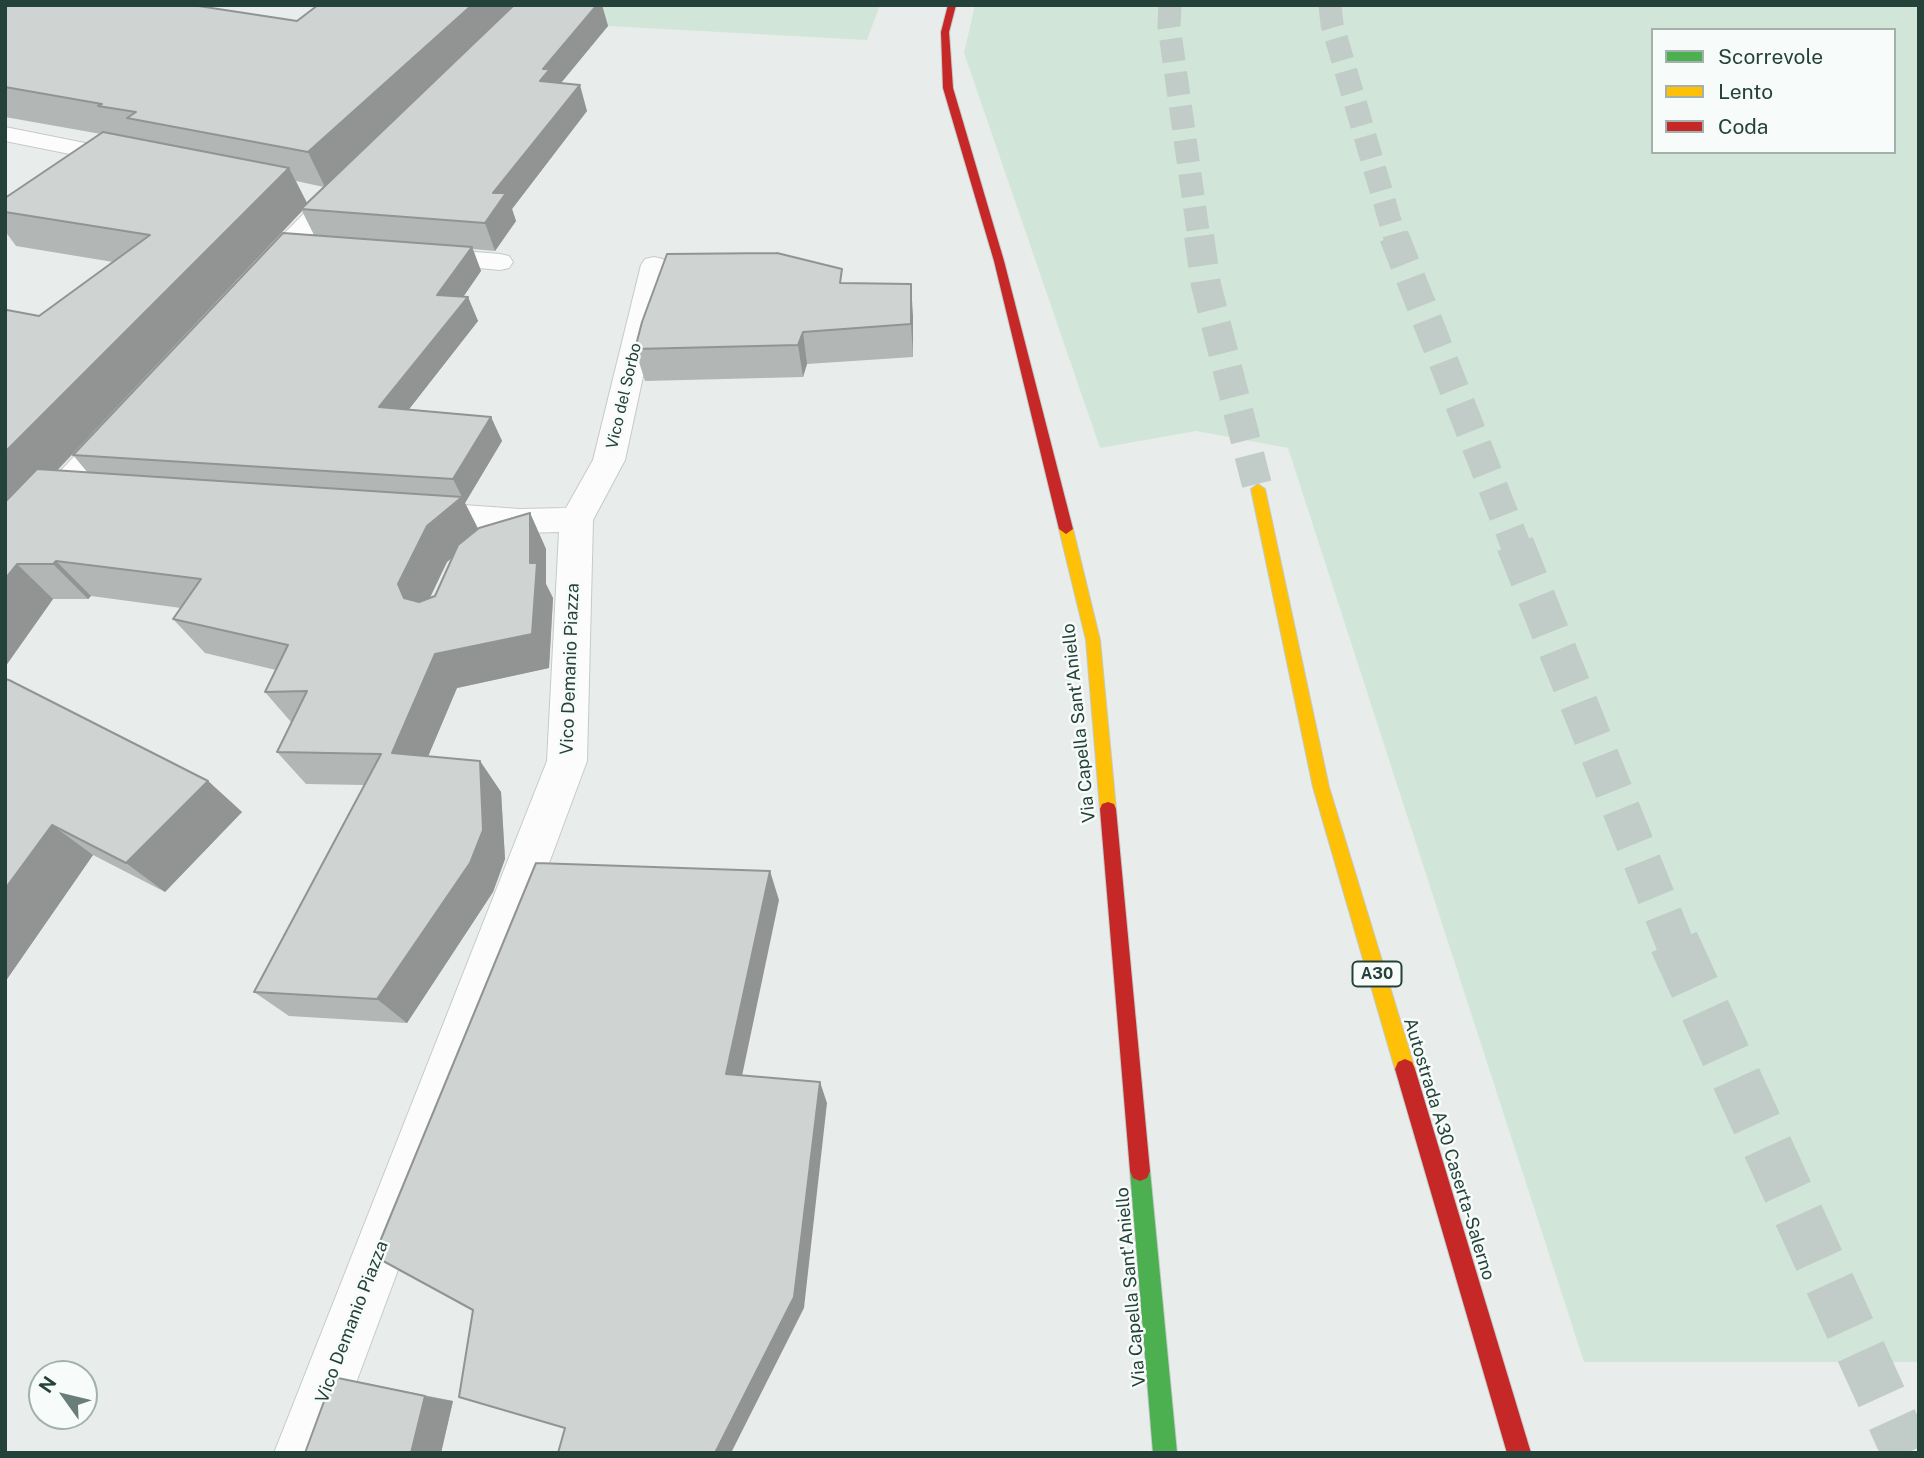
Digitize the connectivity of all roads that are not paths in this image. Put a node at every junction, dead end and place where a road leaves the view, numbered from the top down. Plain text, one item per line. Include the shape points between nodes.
1 (952, 5) edge
2 (5, 134) edge
3 (155, 164) edge
4 (360, 172) edge
5 (304, 193) edge
6 (331, 199) junction
7 (287, 245) junction
8 (327, 248) edge
9 (393, 254) edge
10 (500, 262) dead end
11 (654, 265) dead end
12 (249, 286) edge
13 (136, 409) edge
14 (1258, 489) tunnel mouth
15 (61, 491) junction
16 (103, 493) edge
17 (395, 513) edge
18 (576, 520) junction
19 (520, 521) junction
20 (491, 547) edge
21 (5, 551) edge
22 (302, 1453) edge
23 (1165, 1453) edge
24 (1519, 1453) edge

1 - 23 main road, Via Capella Sant'Aniello via 945,32 948,88 999,261 1093,640
2 - 3 street
4 - 6 street
5 - 6 street
6 - 7 street
7 - 8 street
7 - 12 street
9 - 10 street
11 - 18 street, Vico del Sorbo via 609,460
13 - 15 street
14 - 24 main road, Autostrada A30 Caserta-Salerno / A30 via 1321,787
15 - 16 street
15 - 21 street
17 - 19 street
18 - 19 street
18 - 22 street, Vico Demanio Piazza via 567,761
19 - 20 street

